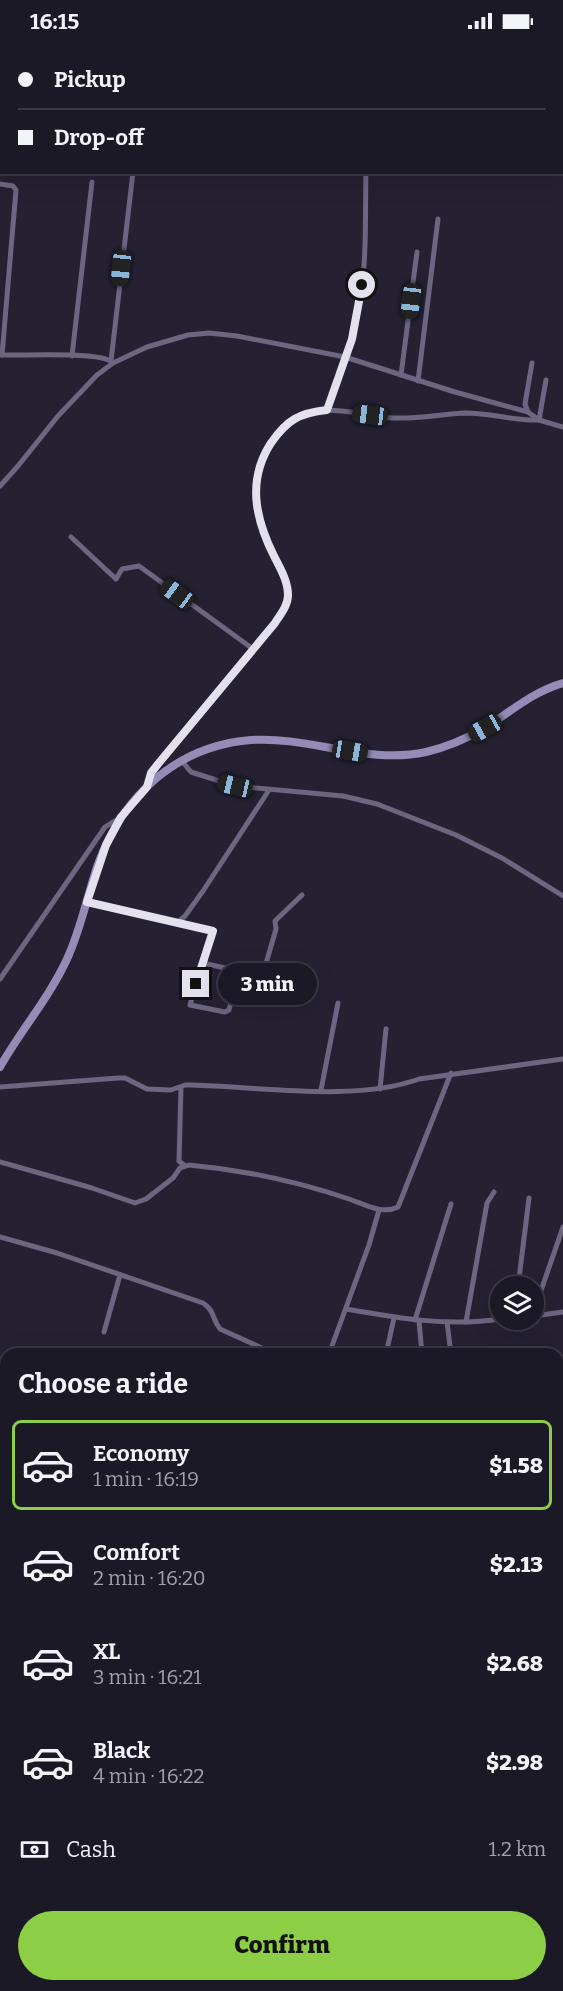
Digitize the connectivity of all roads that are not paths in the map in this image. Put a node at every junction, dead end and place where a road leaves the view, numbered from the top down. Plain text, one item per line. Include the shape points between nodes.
1 (134, 174) edge
2 (366, 174) edge
3 (92, 182) dead end
4 (0, 184) edge
5 (438, 219) dead end
6 (417, 252) dead end
7 (1, 355) edge
8 (72, 356) junction
9 (345, 357) junction
10 (112, 362) junction
11 (532, 363) dead end
12 (401, 375) junction
13 (546, 380) dead end
14 (418, 381) junction
15 (327, 410) junction
16 (528, 412) junction
17 (539, 420) junction
18 (563, 427) edge
19 (0, 486) edge
20 (71, 537) dead end
21 (253, 649) junction
22 (563, 683) edge
23 (181, 760) junction
24 (147, 787) junction
25 (269, 790) junction
26 (121, 817) junction
27 (302, 895) dead end
28 (563, 896) edge
29 (87, 902) junction
30 (178, 922) junction
31 (203, 963) junction
32 (0, 979) edge
33 (231, 1002) dead end
34 (338, 1003) dead end
35 (386, 1029) dead end
36 (563, 1059) edge
37 (0, 1067) edge
38 (451, 1073) junction
39 (181, 1087) junction
40 (380, 1089) junction
41 (1, 1090) edge
42 (321, 1090) junction
43 (0, 1162) edge
44 (185, 1166) junction
45 (494, 1192) dead end
46 (529, 1198) dead end
47 (451, 1204) dead end
48 (379, 1210) junction
49 (563, 1227) edge
50 (0, 1237) edge
51 (120, 1275) junction
52 (519, 1276) edge
53 (544, 1282) edge
54 (345, 1309) junction
55 (563, 1312) edge
56 (544, 1315) edge
57 (394, 1318) junction
58 (417, 1320) junction
59 (490, 1320) edge
60 (447, 1322) junction
61 (466, 1322) junction
62 (104, 1332) dead end
63 (262, 1348) edge
64 (331, 1348) edge
65 (387, 1348) edge
66 (421, 1348) edge
67 (450, 1348) edge

1 - 10 street
2 - 9 street via 360,302
3 - 8 street
4 - 7 street via 16,190
5 - 14 street
6 - 12 street
7 - 8 street
8 - 10 street via 101,357
9 - 10 street via 209,333 168,340
9 - 12 street
9 - 15 street
10 - 19 street via 83,388
11 - 16 street via 525,404
12 - 14 street
13 - 17 street
14 - 16 street
15 - 17 street via 394,418 468,413
15 - 21 street via 301,414 287,423 269,446 256,474 259,516 288,595 285,608
16 - 17 street
17 - 18 street
20 - 21 street via 116,579 122,569 139,566
21 - 24 street via 151,773
22 - 23 main road via 538,693 467,738 424,752 391,756 252,740 210,748
23 - 24 main road
23 - 25 street via 200,776
24 - 26 main road
25 - 28 street via 343,796 377,804 456,835
25 - 30 street
26 - 29 main road via 98,865
26 - 32 street via 105,827
27 - 31 street via 275,921 263,974
29 - 30 street
29 - 37 main road via 61,973
30 - 31 street via 213,931
31 - 33 street via 190,1005 225,1012
34 - 42 street
35 - 40 street
36 - 38 street
38 - 40 street
38 - 48 street via 398,1207
39 - 41 street via 147,1089 118,1078
39 - 42 street
39 - 44 street via 179,1161
40 - 42 street
43 - 44 street via 135,1203 146,1199
44 - 48 street via 280,1178
45 - 61 street via 486,1209
46 - 52 street
47 - 58 street
48 - 54 street
49 - 53 street
50 - 51 street
51 - 62 street
51 - 63 street via 202,1303 213,1312 220,1329
54 - 57 street
54 - 64 street
55 - 56 street
57 - 58 street
57 - 65 street
58 - 60 street
58 - 66 street
59 - 61 street
60 - 61 street
60 - 67 street

